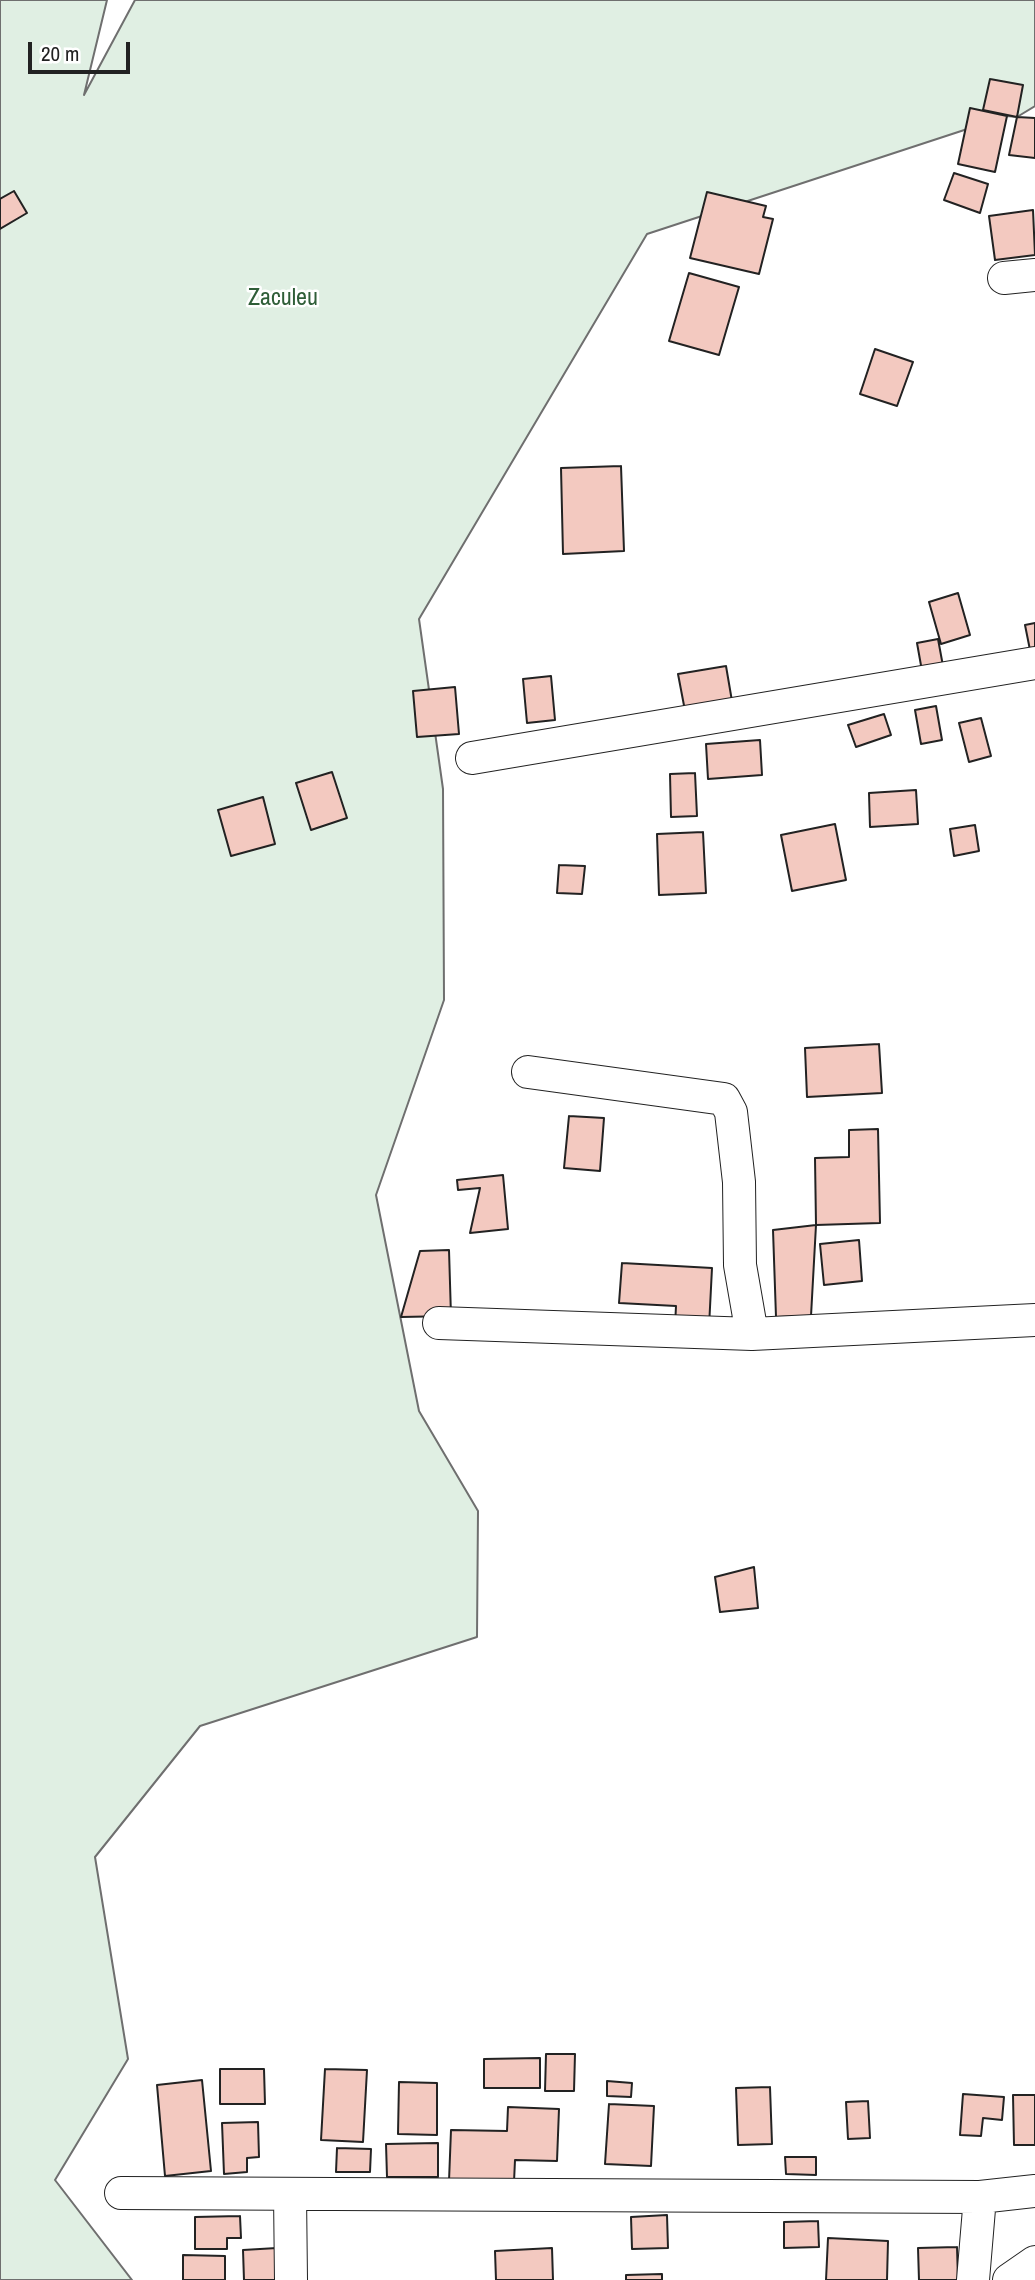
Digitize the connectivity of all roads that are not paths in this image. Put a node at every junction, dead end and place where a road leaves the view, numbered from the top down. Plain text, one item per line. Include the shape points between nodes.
1 (1035, 663) edge
2 (472, 758) dead end
3 (528, 1072) dead end
4 (1035, 1320) edge
5 (439, 1323) dead end
6 (752, 1334) junction
7 (1035, 2191) edge
8 (121, 2193) dead end
9 (290, 2194) junction
10 (980, 2197) junction
11 (1035, 2262) edge
12 (291, 2280) edge
13 (973, 2280) edge
14 (1009, 2280) edge

1 - 2 street
3 - 6 street via 724,1099 731,1112 739,1182 740,1265
4 - 6 street
5 - 6 street
7 - 10 street
8 - 9 street
9 - 10 street
9 - 12 street
10 - 13 street
11 - 14 street

